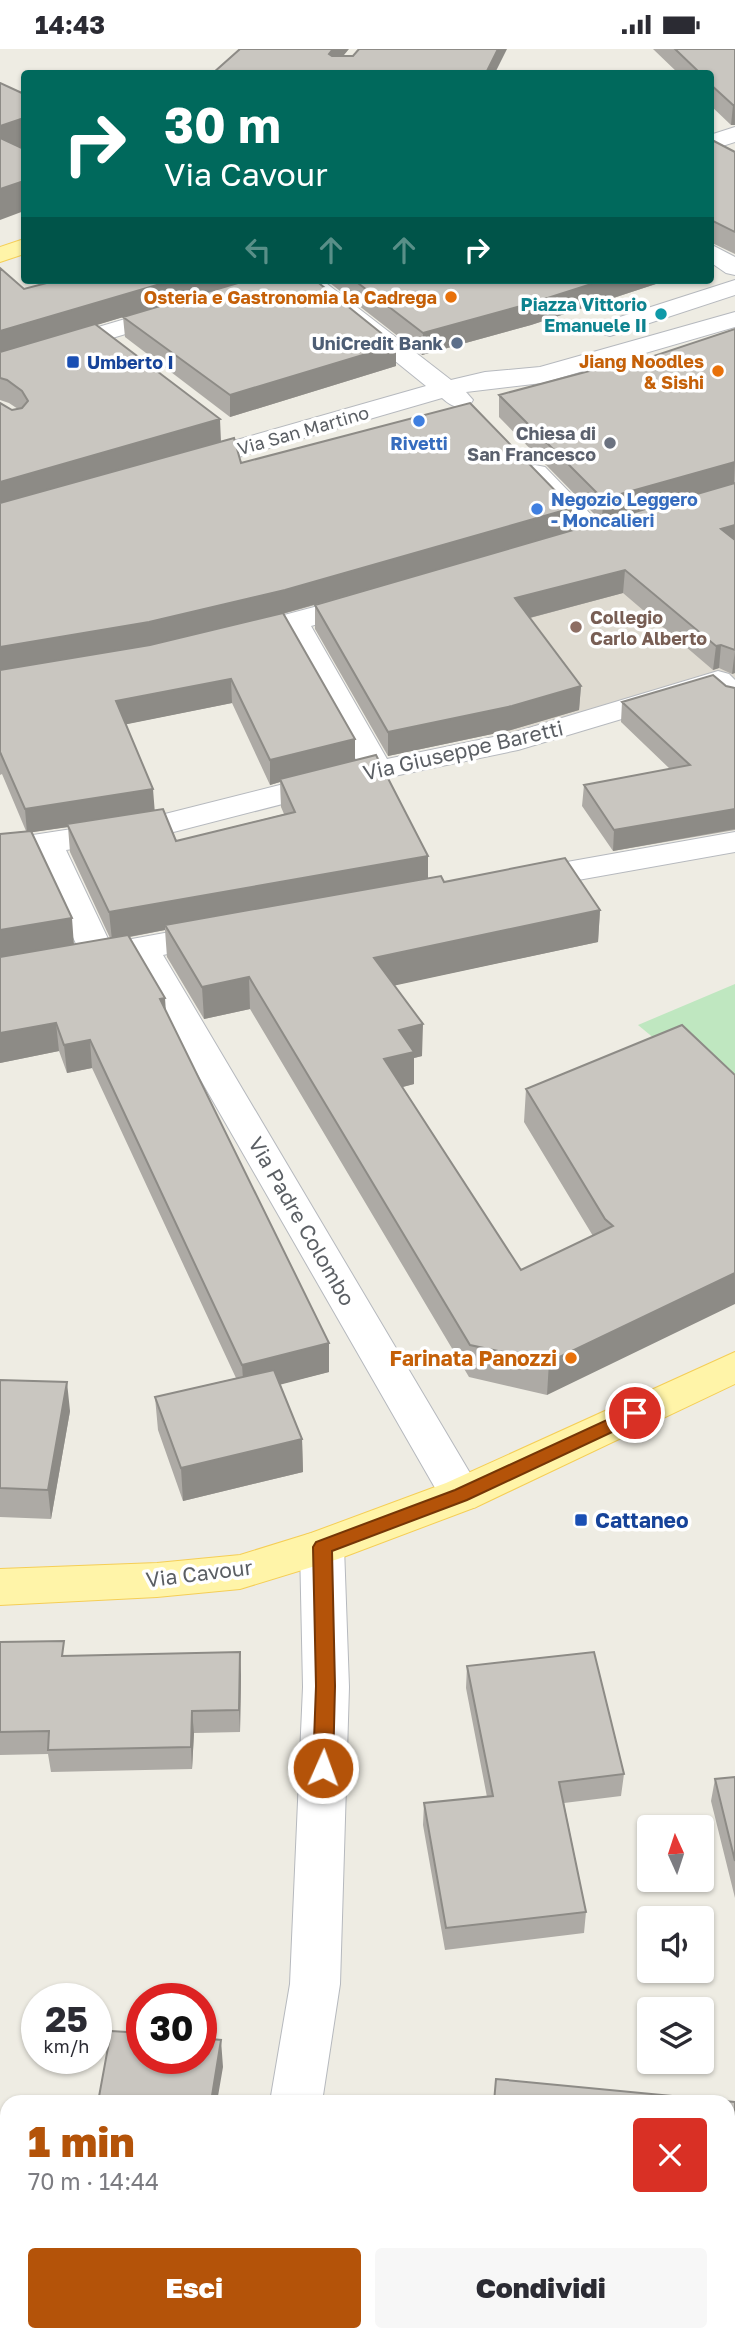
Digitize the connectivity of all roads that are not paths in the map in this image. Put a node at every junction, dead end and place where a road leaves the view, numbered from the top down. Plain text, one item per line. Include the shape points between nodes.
1 (21, 247) edge
2 (714, 254) edge
3 (0, 255) edge
4 (735, 268) edge
5 (312, 284) edge
6 (735, 288) edge
7 (203, 303) edge
8 (735, 319) edge
9 (99, 333) junction
10 (590, 335) dead end
11 (564, 344) dead end
12 (121, 350) edge
13 (0, 364) edge
14 (485, 380) junction
15 (446, 389) junction
16 (478, 414) edge
17 (514, 451) edge
18 (156, 472) edge
19 (595, 535) edge
20 (386, 596) edge
21 (294, 623) junction
22 (216, 642) edge
23 (726, 689) edge
24 (378, 770) junction
25 (735, 842) edge
26 (47, 844) junction
27 (0, 850) edge
28 (491, 886) edge
29 (248, 929) edge
30 (142, 948) junction
31 (99, 955) junction
32 (0, 973) edge
33 (735, 1367) edge
34 (461, 1495) junction
35 (322, 1547) junction
36 (0, 1587) edge
37 (297, 2095) edge

1 - 3 main road
2 - 4 street
5 - 15 street
6 - 10 street
7 - 9 street
8 - 14 street via 542,375
9 - 12 street
9 - 13 street
11 - 14 street
14 - 15 street, Via San Martino
15 - 16 street
15 - 18 street, Via San Martino via 238,438
17 - 19 street
20 - 21 street
21 - 22 street
21 - 24 street
23 - 24 street, Via Giuseppe Baretti
24 - 26 street, Via Giuseppe Baretti via 158,826
25 - 28 street
26 - 27 street, Via Giuseppe Baretti
26 - 31 street
29 - 30 street
30 - 31 street
30 - 34 street, Via Padre Colombo
31 - 32 street
33 - 34 main road, Via Cavour
34 - 35 main road, Via Cavour
35 - 36 main road, Via Cavour via 240,1572
35 - 37 street via 326,1686 315,1984

